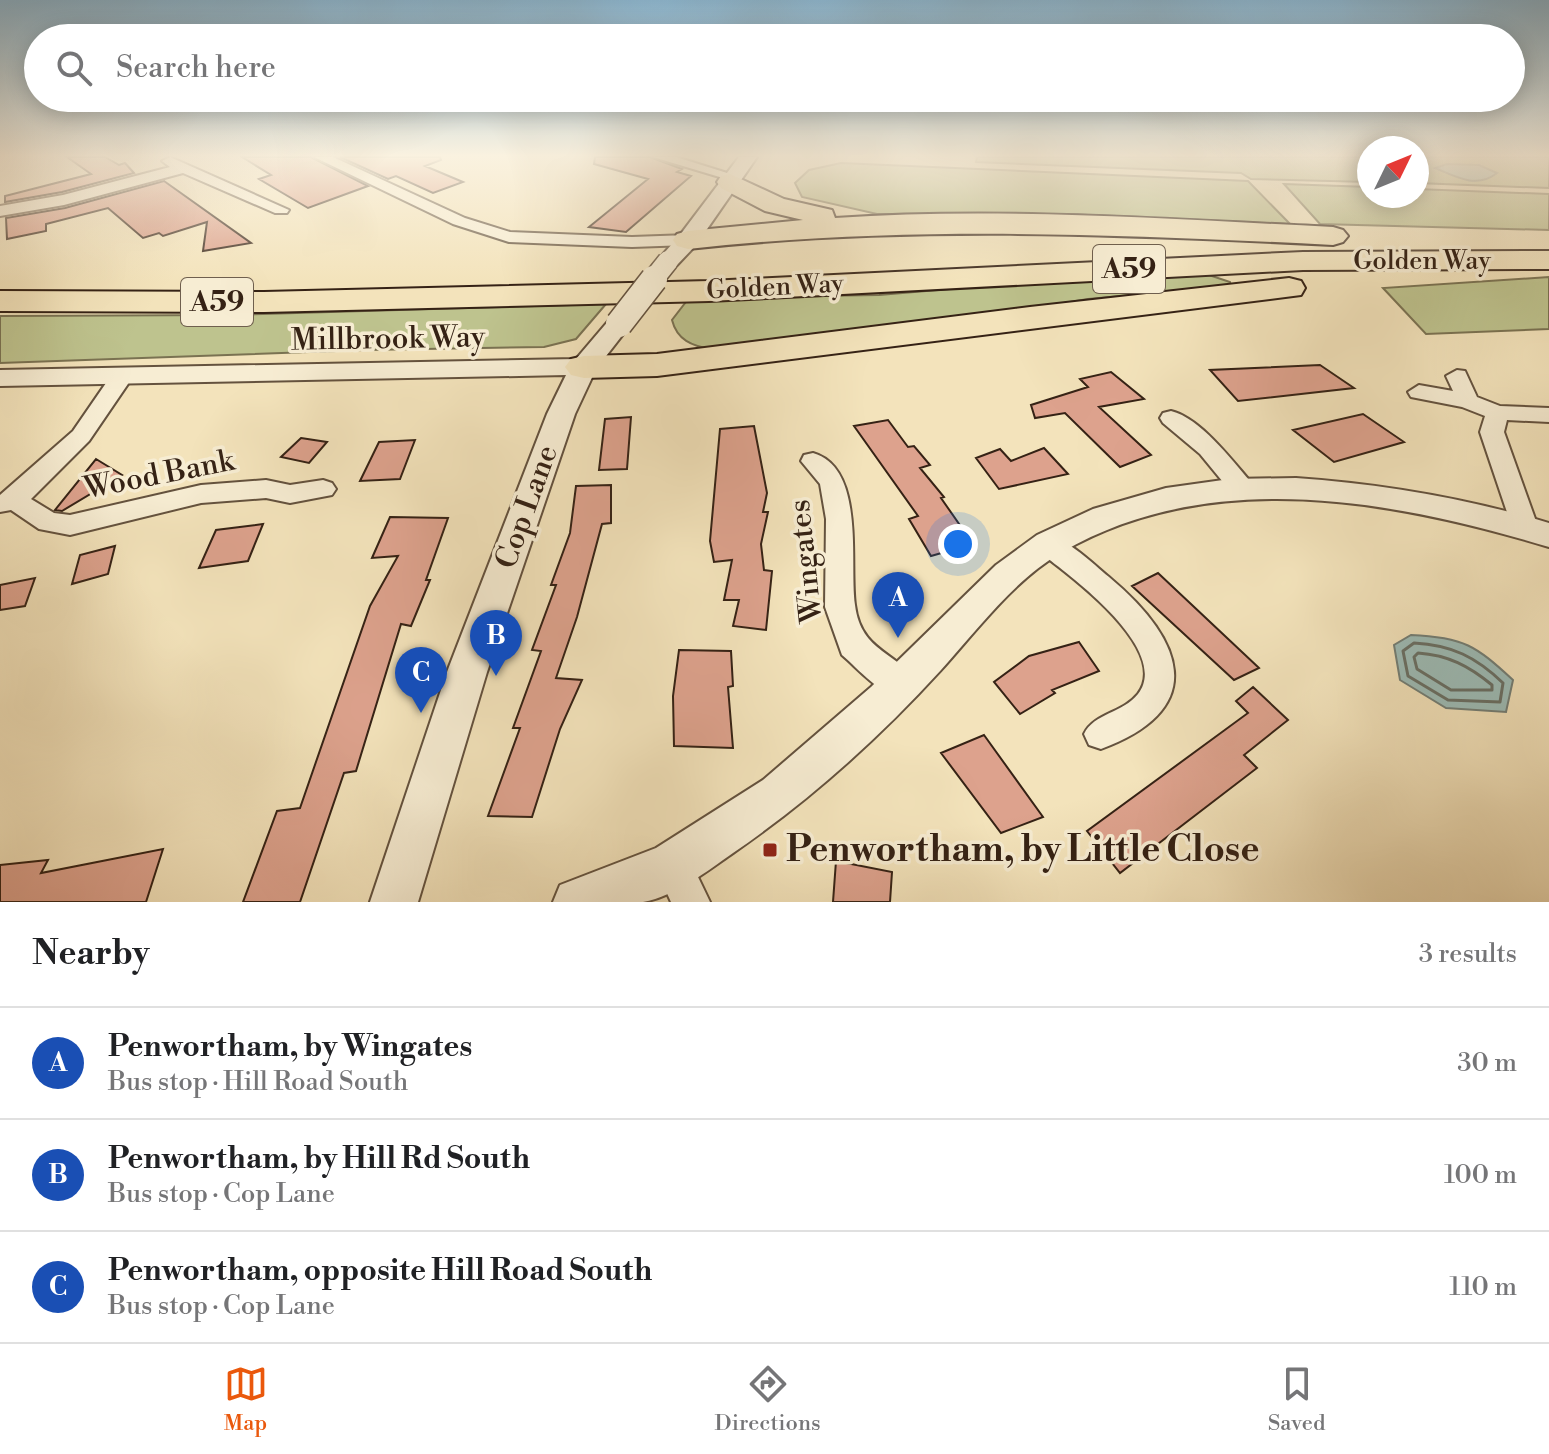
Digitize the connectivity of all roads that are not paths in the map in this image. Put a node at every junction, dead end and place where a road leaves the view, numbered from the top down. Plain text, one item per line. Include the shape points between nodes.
1 (67, 199) edge
2 (256, 199) edge
3 (412, 199) edge
4 (717, 199) edge
5 (762, 199) edge
6 (281, 210) dead end
7 (0, 211) edge
8 (899, 225) junction
9 (1422, 239) junction
10 (1549, 241) edge
11 (678, 250) junction
12 (1549, 260) edge
13 (1549, 267) edge
14 (0, 283) edge
15 (0, 301) edge
16 (584, 367) junction
17 (123, 375) junction
18 (1457, 376) dead end
19 (0, 378) edge
20 (1419, 392) dead end
21 (1468, 401) junction
22 (1497, 413) junction
23 (1549, 415) edge
24 (1171, 418) dead end
25 (813, 461) dead end
26 (1241, 487) junction
27 (323, 489) dead end
28 (7, 502) edge
29 (1537, 531) edge
30 (1049, 545) junction
31 (901, 685) junction
32 (1101, 734) dead end
33 (673, 865) junction
34 (394, 902) edge
35 (577, 902) edge
36 (691, 902) edge

1 - 7 street
2 - 6 street
3 - 11 street via 509,237 632,242
4 - 11 street, Cop Lane
5 - 8 highway via 795,212
8 - 9 highway via 987,223
8 - 11 highway via 739,233
9 - 10 highway, Golden Way / A59
9 - 14 highway, Golden Way / A59 via 520,277
11 - 16 street, Cop Lane, bridge
12 - 15 highway, Golden Way / A59 via 1303,261 464,298
13 - 16 highway via 1435,273 657,365
16 - 17 street, Millbrook Way
16 - 34 street, Cop Lane via 561,414 467,672
17 - 19 street, Millbrook Way
17 - 28 street via 81,436
18 - 21 street
20 - 21 street
21 - 22 street
22 - 23 street
22 - 29 street via 1492,432
24 - 26 street via 1208,448
25 - 31 street, Wingates via 832,482 839,519 840,607 853,646
26 - 29 street via 1362,493
26 - 30 street via 1146,505
27 - 28 street, Wood Bank via 201,494 70,525 48,522
30 - 31 street via 974,609
30 - 32 street via 1118,600 1157,656 1160,686 1152,702 1133,719
31 - 33 street via 779,796
33 - 35 street
33 - 36 street

